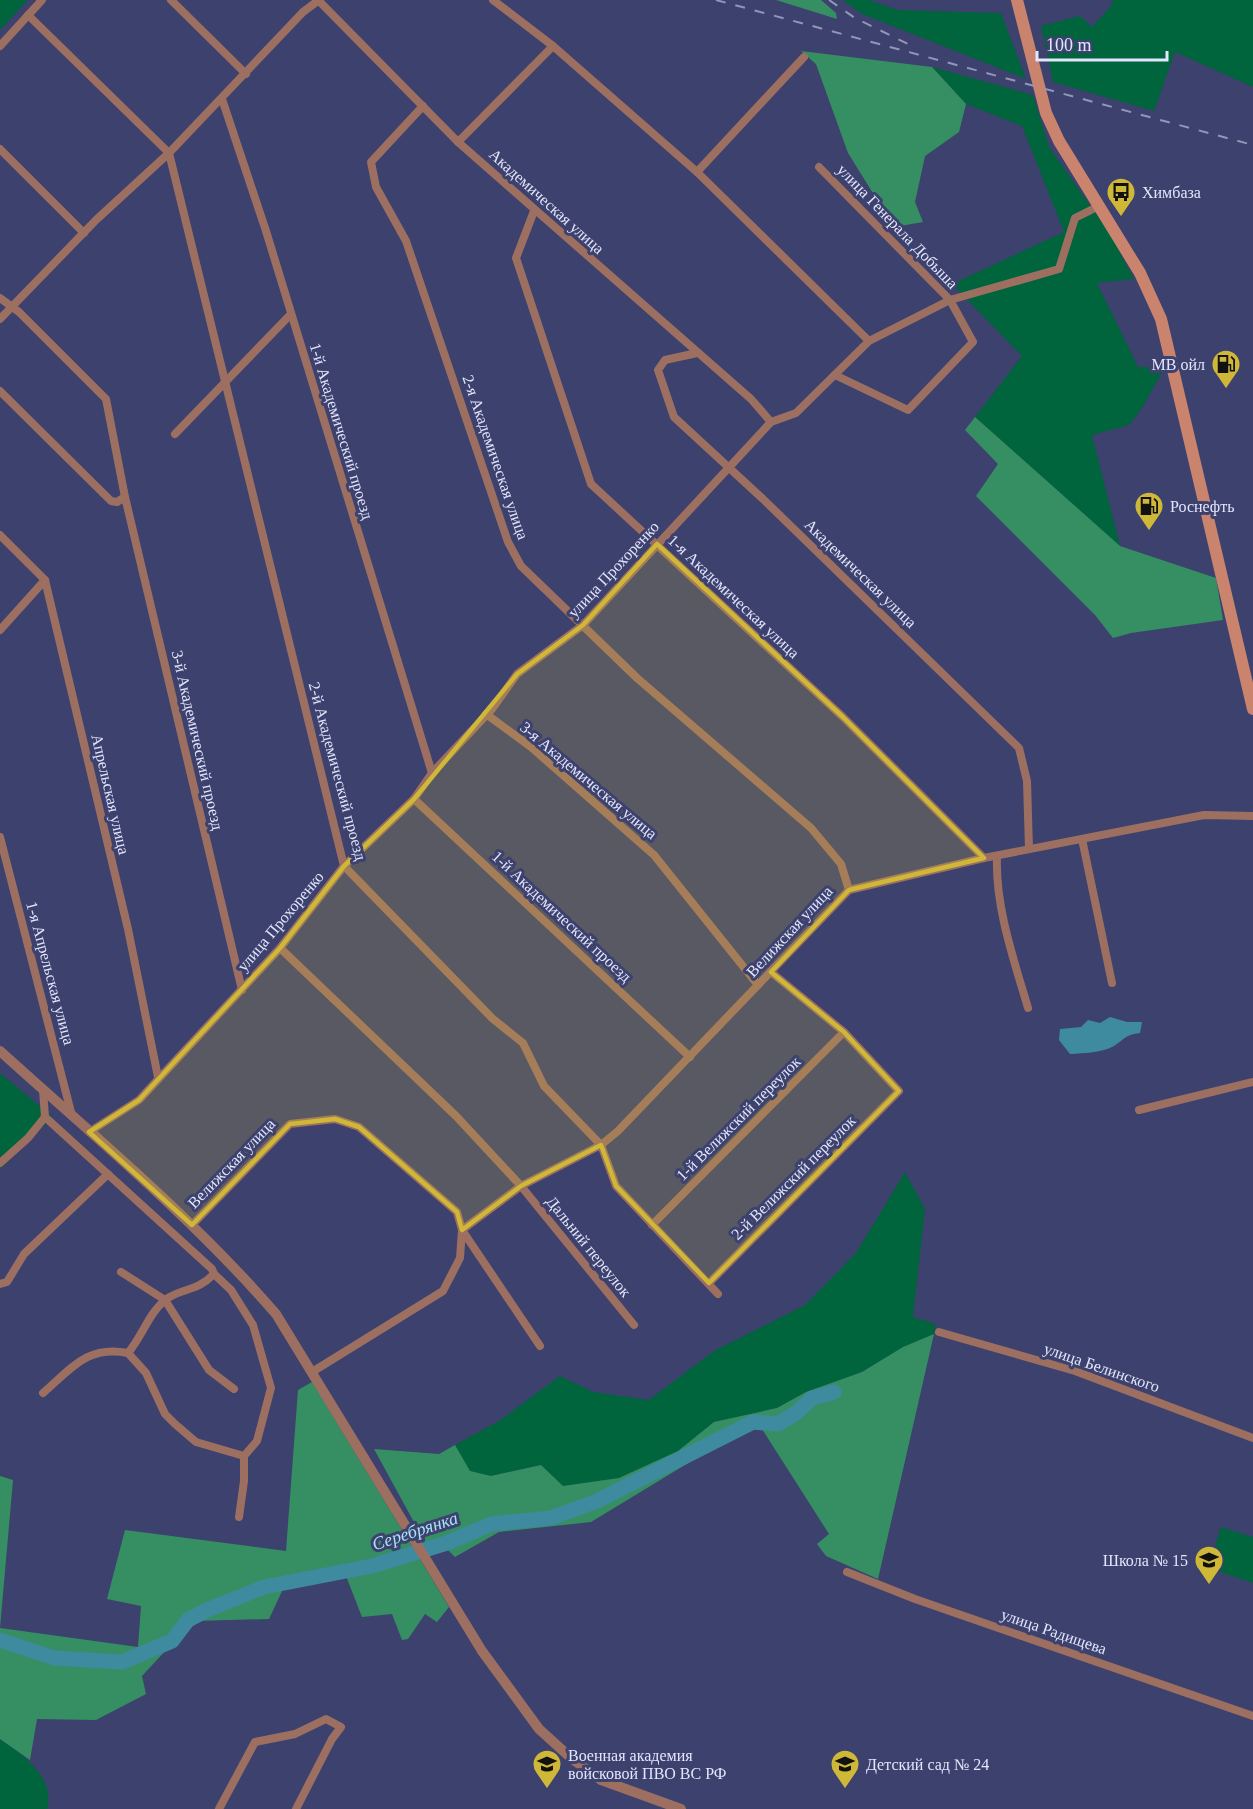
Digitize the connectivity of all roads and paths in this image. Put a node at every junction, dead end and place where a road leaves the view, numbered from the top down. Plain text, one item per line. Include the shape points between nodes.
1 (42, 0) edge
2 (171, 0) edge
3 (318, 0) edge
4 (493, 0) edge
5 (1017, 0) edge
6 (28, 15) junction
7 (0, 45) edge
8 (553, 46) junction
9 (804, 57) dead end
10 (246, 74) junction
11 (222, 99) junction
12 (423, 106) junction
13 (458, 141) junction
14 (0, 149) edge
15 (169, 153) junction
16 (819, 167) dead end
17 (697, 172) junction
18 (1099, 206) junction
19 (534, 211) junction
20 (84, 233) junction
21 (0, 298) edge
22 (950, 300) junction
23 (12, 309) junction
24 (290, 315) junction
25 (0, 319) edge
26 (869, 341) junction
27 (697, 353) junction
28 (835, 375) junction
29 (225, 385) junction
30 (0, 391) edge
31 (771, 422) junction
32 (175, 434) dead end
33 (728, 466) junction
34 (124, 497) junction
35 (0, 535) edge
36 (657, 544) junction
37 (45, 580) junction
38 (583, 625) junction
39 (0, 630) edge
40 (1253, 709) edge
41 (486, 714) junction
42 (432, 773) junction
43 (414, 799) junction
44 (1253, 816) edge
45 (0, 837) edge
46 (1082, 839) junction
47 (1029, 849) junction
48 (997, 856) junction
49 (984, 858) junction
50 (344, 866) junction
51 (849, 890) junction
52 (280, 948) junction
53 (771, 972) junction
54 (1112, 983) dead end
55 (758, 985) junction
56 (242, 990) junction
57 (1028, 1008) dead end
58 (844, 1032) junction
59 (0, 1051) edge
60 (690, 1057) junction
61 (158, 1077) junction
62 (1253, 1082) edge
63 (43, 1090) junction
64 (1139, 1110) dead end
65 (45, 1117) junction
66 (73, 1117) junction
67 (89, 1132) junction
68 (601, 1145) junction
69 (0, 1163) edge
70 (108, 1174) junction
71 (521, 1186) junction
72 (652, 1224) junction
73 (192, 1225) junction
74 (462, 1230) junction
75 (121, 1272) dead end
76 (214, 1274) junction
77 (709, 1283) junction
78 (0, 1284) edge
79 (718, 1294) dead end
80 (165, 1300) junction
81 (634, 1325) dead end
82 (939, 1332) dead end
83 (540, 1346) dead end
84 (128, 1353) junction
85 (312, 1372) junction
86 (234, 1389) dead end
87 (43, 1393) dead end
88 (1253, 1438) edge
89 (243, 1456) junction
90 (239, 1517) dead end
91 (847, 1572) dead end
92 (1253, 1716) edge
93 (219, 1809) edge
94 (296, 1809) edge
95 (681, 1809) edge

1 - 6 street
2 - 10 street
3 - 10 street
3 - 12 street, Академическая улица
4 - 8 street
5 - 18 main road via 1046,113
6 - 7 street
6 - 15 street
8 - 13 street
8 - 17 street
9 - 17 street
10 - 11 street
11 - 15 street
11 - 24 street, 1-й Академический проезд
12 - 13 street, Академическая улица
12 - 38 street, 2-я Академическая улица via 371,162 376,187 406,241 508,542 521,566
13 - 19 street, Академическая улица
14 - 20 street
15 - 20 street
15 - 29 street, 2-й Академический проезд
16 - 22 street, улица Генерала Добыша
17 - 26 street
18 - 22 street, улица Прохоренко via 1075,218 1059,269
18 - 40 main road via 1140,273 1161,319
19 - 27 street, Академическая улица
19 - 36 street, 1-я Академическая улица via 516,258 591,484
20 - 23 street
21 - 23 street, 3-й Академический проезд
22 - 26 street, улица Прохоренко
22 - 28 street, улица Генерала Добыша via 973,342 908,410
23 - 25 street
23 - 34 street, 3-й Академический проезд via 106,399
24 - 29 street
24 - 42 street, 1-й Академический проезд
26 - 28 street, улица Прохоренко
27 - 31 street, Академическая улица via 751,399
27 - 33 street, Академическая улица via 665,360 658,370 674,417
28 - 31 street, улица Прохоренко via 796,413
29 - 32 street
29 - 50 street, 2-й Академический проезд
30 - 34 street via 111,501
31 - 33 street, улица Прохоренко
33 - 36 street, улица Прохоренко
33 - 47 street, Академическая улица via 1019,748 1027,781
34 - 56 street, 3-й Академический проезд
35 - 37 street
36 - 38 street, улица Прохоренко
36 - 49 street, 1-я Академическая улица via 843,717
37 - 39 street
37 - 61 street, Апрельская улица via 128,929
38 - 41 street, улица Прохоренко via 517,674
38 - 51 street, 2-я Академическая улица via 637,678 811,828 841,864
41 - 42 street, улица Прохоренко
41 - 55 street, 3-я Академическая улица via 531,747 654,855
42 - 43 street, улица Прохоренко
43 - 50 street, улица Прохоренко
43 - 60 street, 1-й Академический проезд
44 - 46 street, Велижская улица via 1204,815
45 - 66 street, 1-я Апрельская улица
46 - 47 street, Велижская улица
46 - 54 street
47 - 48 street, Велижская улица
48 - 49 street, Велижская улица
48 - 57 street via 1007,936
49 - 51 street, Велижская улица
50 - 52 street, улица Прохоренко
50 - 68 street, 2-й Академический проезд via 494,1019 524,1043 544,1086
51 - 53 street, Велижская улица
52 - 56 street, улица Прохоренко
52 - 71 street via 456,1116
53 - 55 street, Велижская улица
53 - 58 street
55 - 60 street, Велижская улица
56 - 61 street, улица Прохоренко
58 - 72 street, 1-й Велижский переулок
58 - 77 street, 2-й Велижский переулок via 899,1091
59 - 63 street
60 - 68 street, Велижская улица
61 - 67 street, улица Прохоренко via 139,1100
62 - 64 street
63 - 65 street
63 - 66 street
65 - 69 street
65 - 70 street
66 - 67 street
67 - 73 street
68 - 71 street, Велижская улица
68 - 72 street via 616,1186
70 - 76 street
70 - 78 street via 24,1254 7,1282
71 - 74 street, Велижская улица
71 - 81 street, Дальний переулок
72 - 77 street
73 - 74 street, Велижская улица via 290,1124 335,1119 359,1127 457,1212
73 - 85 street via 236,1267 276,1314
74 - 83 street, Велижская улица
74 - 85 street via 460,1258 443,1291
75 - 80 street
76 - 80 street via 202,1286
76 - 89 street via 231,1290 253,1324 271,1388 257,1441
77 - 79 street
80 - 84 street
80 - 86 street via 208,1370
82 - 88 street, улица Белинского via 1075,1371
84 - 87 street via 94,1352
84 - 89 street via 146,1373 165,1414 175,1424 196,1442
85 - 95 street via 482,1651 539,1729 601,1780
89 - 90 street
91 - 92 street, улица Радищева
93 - 94 street via 255,1742 295,1734 326,1719 341,1727

